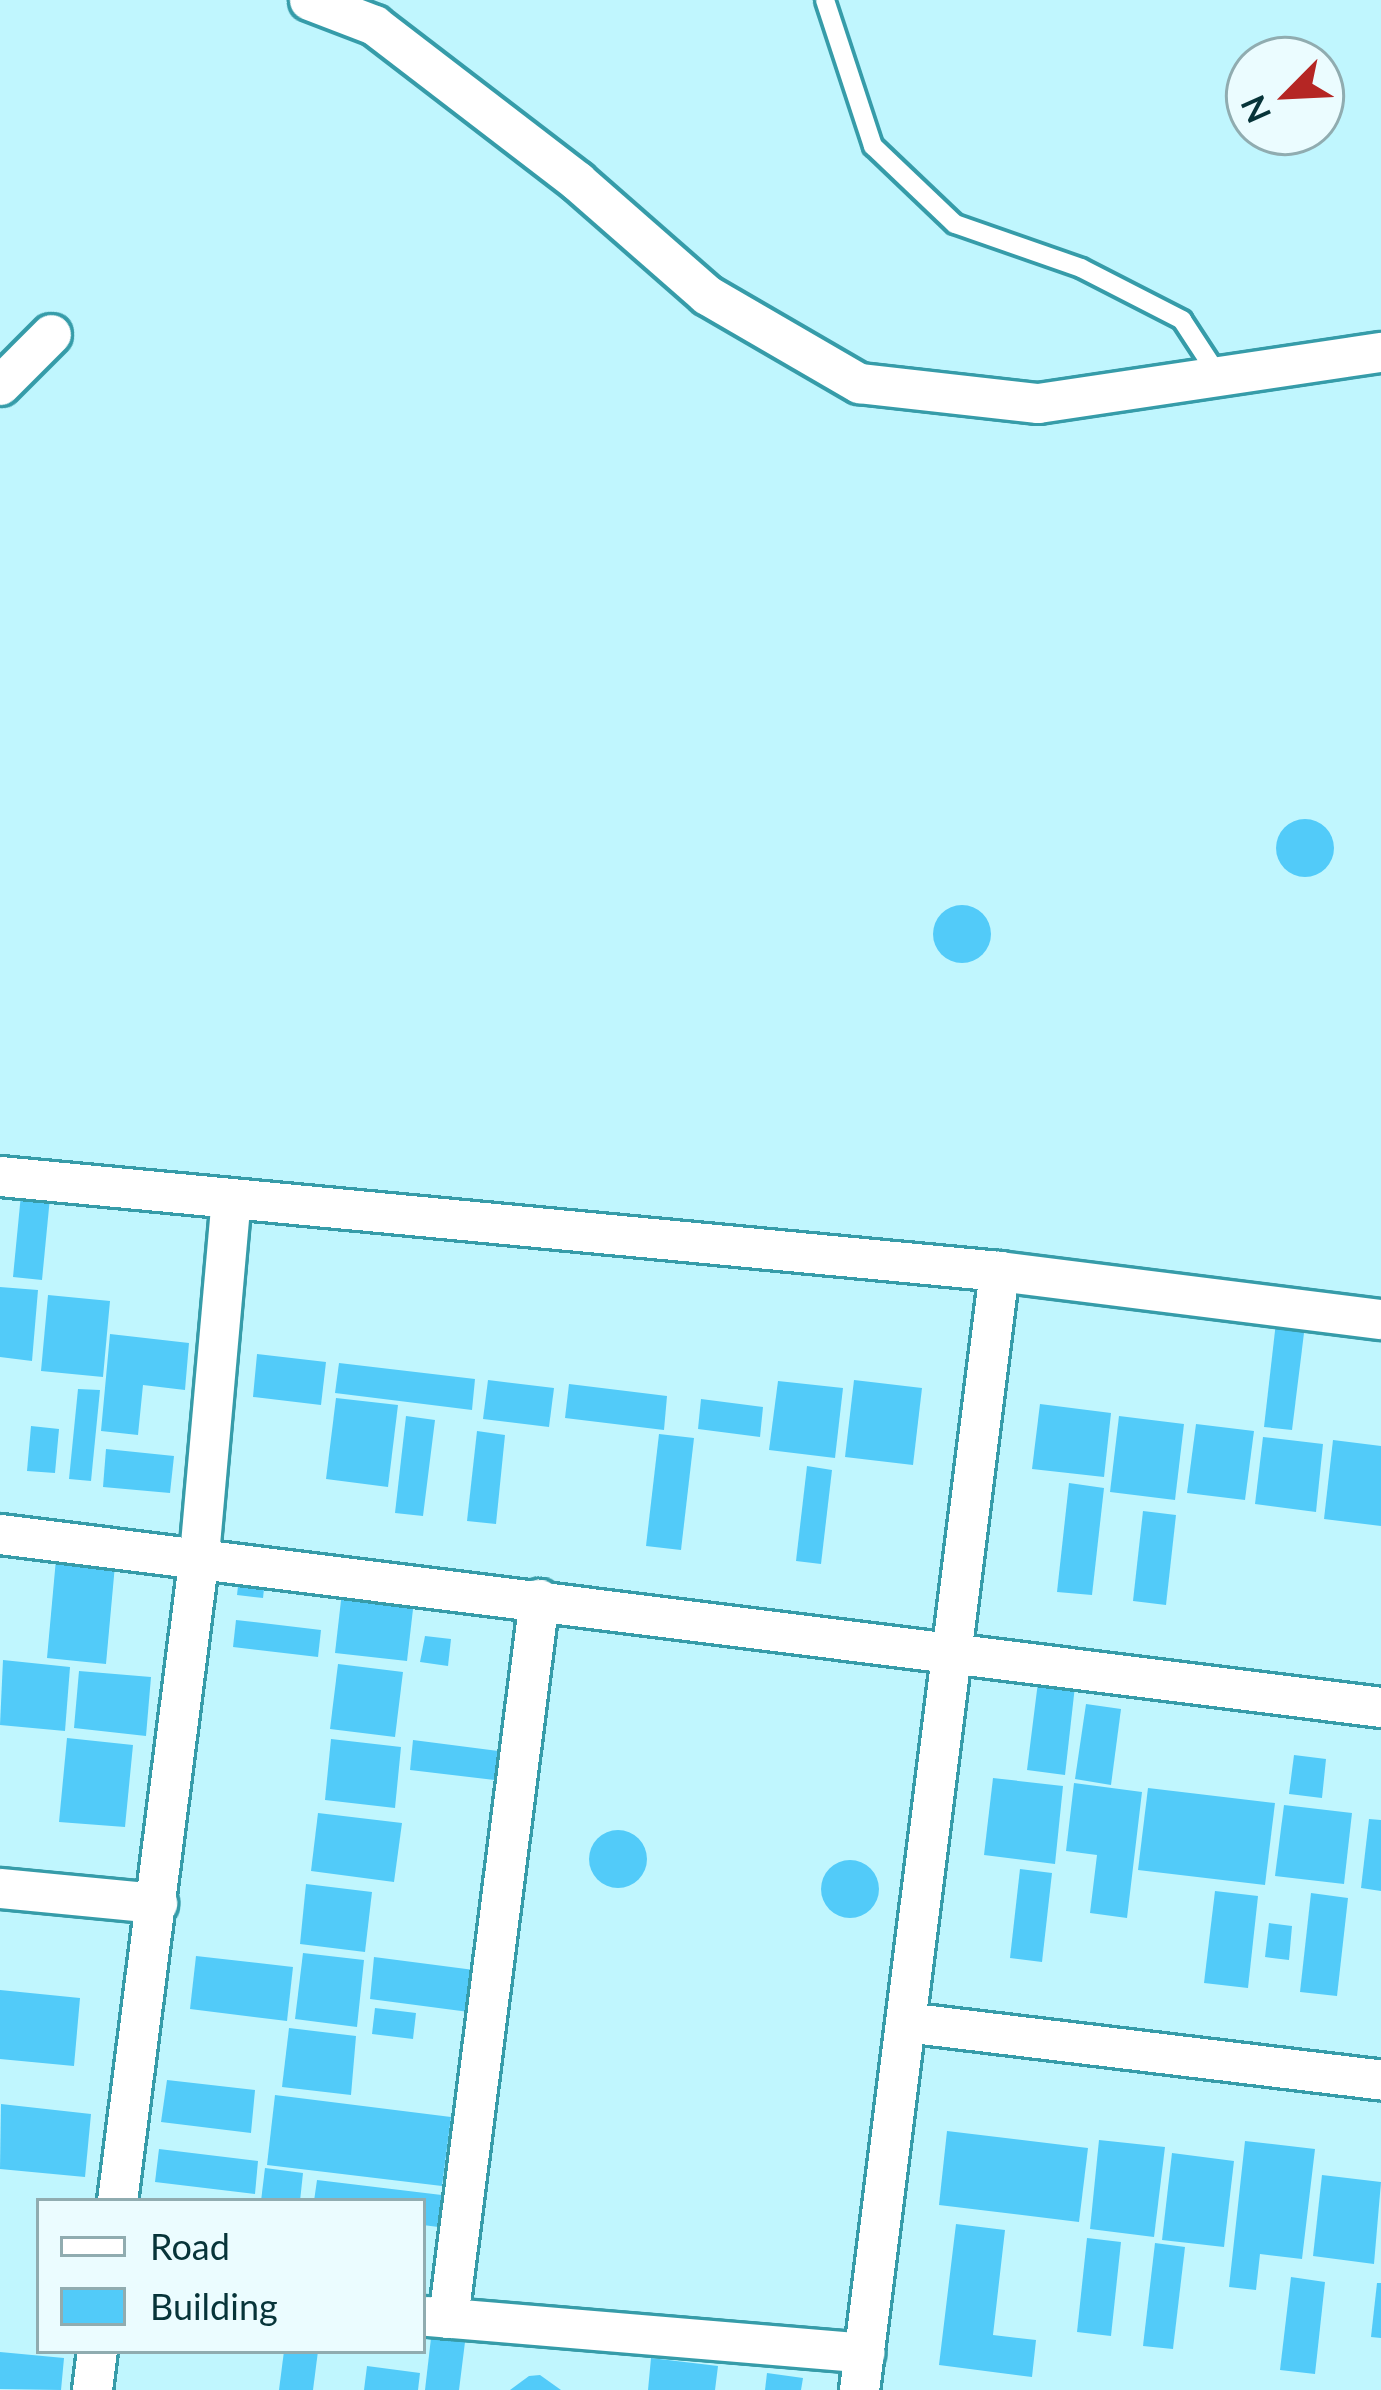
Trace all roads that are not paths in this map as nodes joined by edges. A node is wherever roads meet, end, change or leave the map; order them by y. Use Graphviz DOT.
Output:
graph roads {
  1 [pos="309,0"];
  2 [pos="825,0"];
  3 [pos="51,334"];
  4 [pos="1381,352"];
  5 [pos="1220,378"];
  6 [pos="0,385"];
  7 [pos="0,1176"];
  8 [pos="231,1199"];
  9 [pos="999,1271"];
  10 [pos="1381,1319"];
  11 [pos="0,1534"];
  12 [pos="199,1555"];
  13 [pos="539,1599"];
  14 [pos="951,1652"];
  15 [pos="1381,1706"];
  16 [pos="0,1888"];
  17 [pos="157,1904"];
  18 [pos="905,2022"];
  19 [pos="1381,2080"];
  20 [pos="117,2198"];
  21 [pos="436,2317"];
  22 [pos="98,2354"];
  23 [pos="862,2372"];
  24 [pos="92,2390"];
  1 -- 5 [label="street"];
  2 -- 5 [label="lane"];
  3 -- 6 [label="street"];
  4 -- 5 [label="street"];
  7 -- 8 [label="street"];
  8 -- 9 [label="street"];
  8 -- 12 [label="street"];
  9 -- 10 [label="street"];
  9 -- 14 [label="street"];
  11 -- 12 [label="street"];
  12 -- 13 [label="street"];
  12 -- 17 [label="street"];
  13 -- 14 [label="street"];
  13 -- 21 [label="street"];
  14 -- 15 [label="street"];
  14 -- 18 [label="street"];
  16 -- 17 [label="street"];
  17 -- 20 [label="street"];
  18 -- 19 [label="street"];
  18 -- 23 [label="street"];
  21 -- 23 [label="street"];
  22 -- 24 [label="street"];
}
